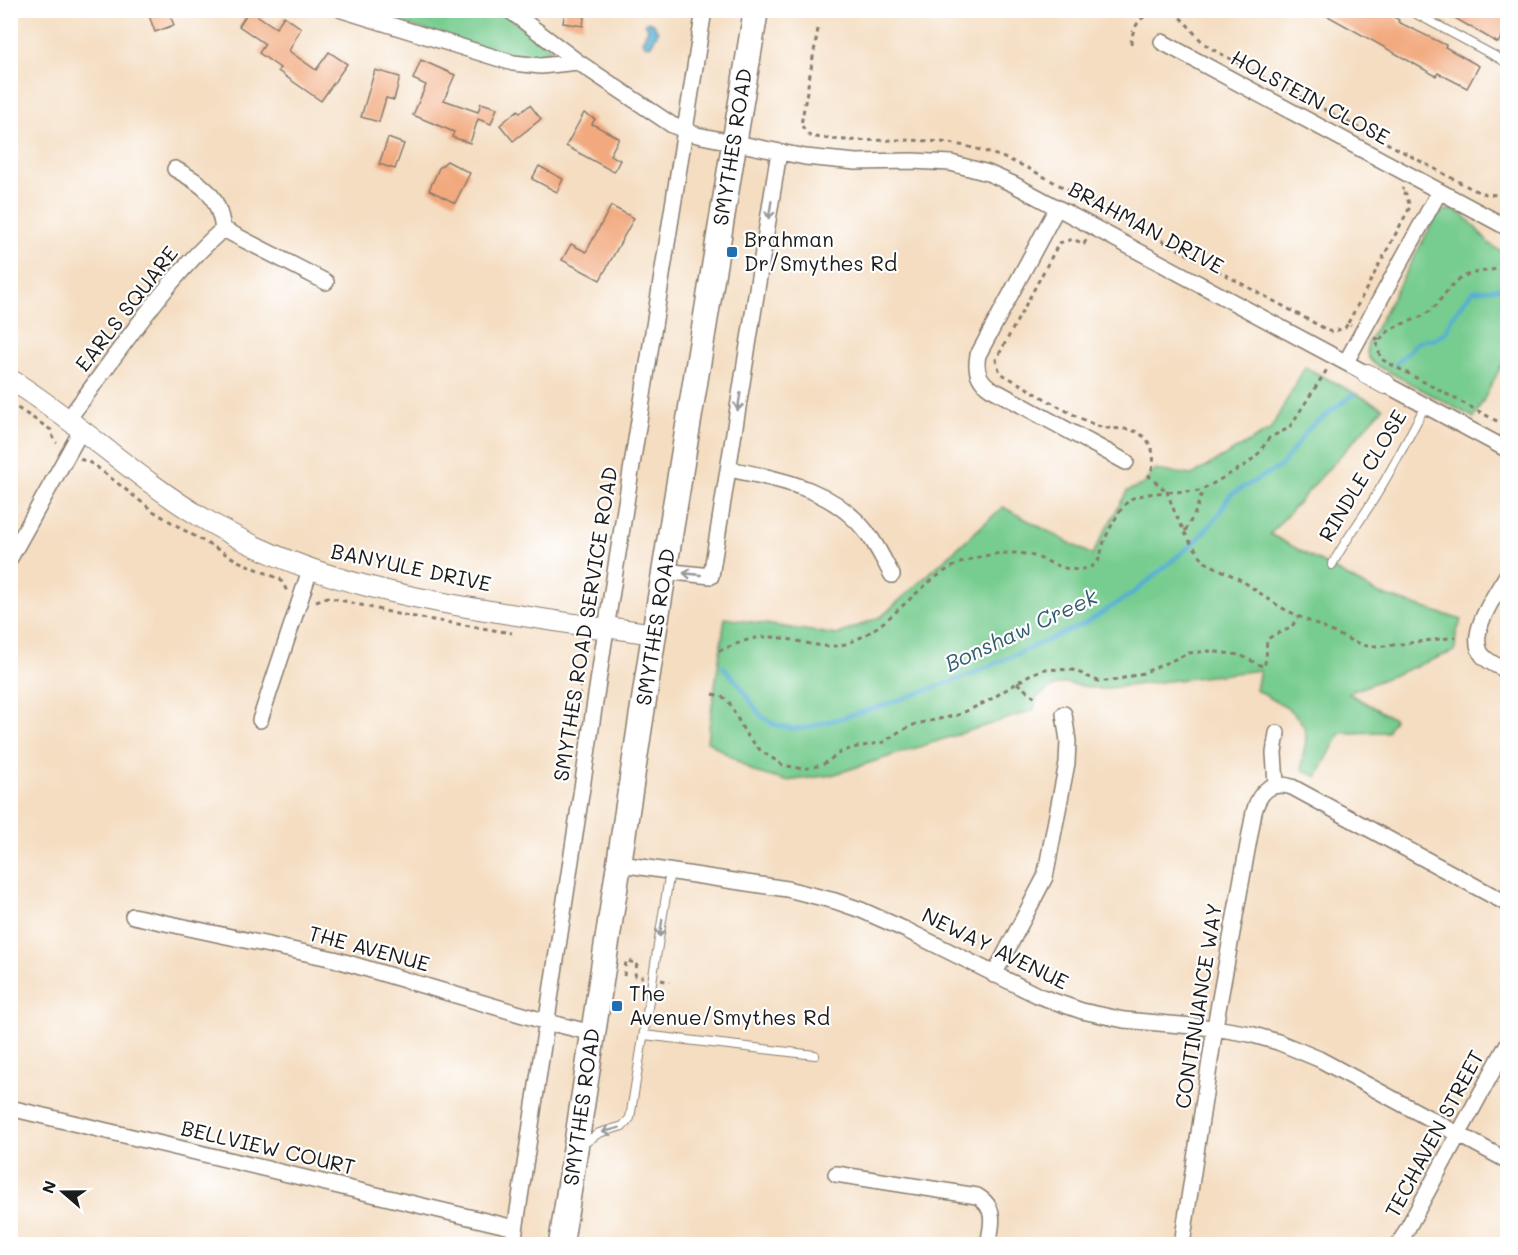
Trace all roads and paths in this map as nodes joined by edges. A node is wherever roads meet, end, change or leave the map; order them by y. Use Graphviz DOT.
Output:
graph roads {
  1 [pos="342,10"];
  2 [pos="509,10"];
  3 [pos="704,10"];
  4 [pos="756,10"];
  5 [pos="1163,10"];
  6 [pos="1409,10"];
  7 [pos="818,29"];
  8 [pos="1162,42"];
  9 [pos="1131,44"];
  10 [pos="1508,52"];
  11 [pos="578,62"];
  12 [pos="1505,62"];
  13 [pos="801,125"];
  14 [pos="684,131"];
  15 [pos="734,142"];
  16 [pos="779,152"];
  17 [pos="1419,160"];
  18 [pos="176,168"];
  19 [pos="1410,176"];
  20 [pos="1067,190"];
  21 [pos="1439,192"];
  22 [pos="1508,196"];
  23 [pos="1057,208"];
  24 [pos="1093,227"];
  25 [pos="1508,228"];
  26 [pos="223,229"];
  27 [pos="1508,266"];
  28 [pos="326,282"];
  29 [pos="1348,323"];
  30 [pos="1363,331"];
  31 [pos="1380,340"];
  32 [pos="1341,360"];
  33 [pos="1367,374"];
  34 [pos="10,379"];
  35 [pos="1385,384"];
  36 [pos="1425,406"];
  37 [pos="75,424"];
  38 [pos="1508,427"];
  39 [pos="1508,450"];
  40 [pos="1126,462"];
  41 [pos="729,469"];
  42 [pos="1203,490"];
  43 [pos="1167,492"];
  44 [pos="1185,531"];
  45 [pos="10,558"];
  46 [pos="1332,565"];
  47 [pos="310,570"];
  48 [pos="664,571"];
  49 [pos="1508,573"];
  50 [pos="892,575"];
  51 [pos="1298,616"];
  52 [pos="606,628"];
  53 [pos="654,634"];
  54 [pos="1456,637"];
  55 [pos="719,651"];
  56 [pos="1508,671"];
  57 [pos="1017,682"];
  58 [pos="713,694"];
  59 [pos="1038,700"];
  60 [pos="1064,714"];
  61 [pos="260,720"];
  62 [pos="1277,733"];
  63 [pos="1276,784"];
  64 [pos="621,864"];
  65 [pos="670,871"];
  66 [pos="1508,904"];
  67 [pos="133,916"];
  68 [pos="994,975"];
  69 [pos="547,1022"];
  70 [pos="1215,1028"];
  71 [pos="593,1033"];
  72 [pos="644,1035"];
  73 [pos="1508,1044"];
  74 [pos="815,1055"];
  75 [pos="10,1108"];
  76 [pos="1459,1135"];
  77 [pos="576,1150"];
  78 [pos="1508,1161"];
  79 [pos="836,1173"];
  80 [pos="515,1228"];
  81 [pos="513,1245"];
  82 [pos="561,1245"];
  83 [pos="988,1245"];
  84 [pos="1182,1245"];
  85 [pos="1399,1245"];
  1 -- 11 [label="street"];
  2 -- 11 [label="street"];
  3 -- 14 [label="street, SMYTHES ROAD SERVICE ROAD"];
  4 -- 15 [label="main road, SMYTHES ROAD"];
  5 -- 9 [label="path"];
  5 -- 17 [label="path"];
  6 -- 12 [label="lane"];
  7 -- 13 [label="path"];
  8 -- 19 [label="street, HOLSTEIN CLOSE"];
  10 -- 12 [label="lane"];
  11 -- 14 [label="street"];
  14 -- 15 [label="street, BRAHMAN DRIVE"];
  14 -- 52 [label="street, SMYTHES ROAD SERVICE ROAD"];
  15 -- 16 [label="street, BRAHMAN DRIVE"];
  15 -- 48 [label="main road, SMYTHES ROAD"];
  16 -- 23 [label="street, BRAHMAN DRIVE"];
  16 -- 41 [label="street, one-way"];
  17 -- 19 [label="path"];
  17 -- 22 [label="path"];
  18 -- 26 [label="street"];
  19 -- 21 [label="street, HOLSTEIN CLOSE"];
  19 -- 29 [label="path"];
  20 -- 29 [label="path"];
  21 -- 25 [label="street, HOLSTEIN CLOSE"];
  21 -- 30 [label="street"];
  23 -- 24 [label="street, BRAHMAN DRIVE"];
  23 -- 40 [label="street"];
  24 -- 32 [label="street, BRAHMAN DRIVE"];
  24 -- 43 [label="path"];
  26 -- 28 [label="street"];
  26 -- 37 [label="street, EARLS SQUARE"];
  27 -- 31 [label="path"];
  29 -- 30 [label="path"];
  30 -- 31 [label="path"];
  30 -- 32 [label="street"];
  31 -- 38 [label="path"];
  32 -- 33 [label="street, BRAHMAN DRIVE"];
  32 -- 42 [label="path"];
  33 -- 35 [label="street, BRAHMAN DRIVE"];
  34 -- 37 [label="street, BANYULE DRIVE"];
  35 -- 36 [label="street, BRAHMAN DRIVE"];
  36 -- 39 [label="street, BRAHMAN DRIVE"];
  36 -- 46 [label="lane, RINDLE CLOSE"];
  37 -- 45 [label="street, EARLS SQUARE"];
  37 -- 47 [label="street, BANYULE DRIVE"];
  41 -- 48 [label="street, one-way"];
  41 -- 50 [label="street"];
  42 -- 43 [label="path"];
  42 -- 44 [label="path"];
  43 -- 44 [label="path"];
  43 -- 55 [label="path"];
  44 -- 51 [label="path"];
  47 -- 52 [label="street, BANYULE DRIVE"];
  47 -- 61 [label="street"];
  48 -- 53 [label="main road, SMYTHES ROAD"];
  49 -- 56 [label="street"];
  51 -- 54 [label="path"];
  51 -- 57 [label="path"];
  52 -- 53 [label="street, BANYULE DRIVE"];
  52 -- 69 [label="street, SMYTHES ROAD SERVICE ROAD"];
  53 -- 64 [label="main road, SMYTHES ROAD"];
  57 -- 58 [label="path"];
  57 -- 59 [label="path"];
  60 -- 68 [label="street"];
  62 -- 63 [label="street"];
  63 -- 66 [label="street"];
  63 -- 70 [label="street, CONTINUANCE WAY"];
  64 -- 65 [label="street, NEWAY AVENUE"];
  64 -- 71 [label="main road, SMYTHES ROAD"];
  65 -- 68 [label="street, NEWAY AVENUE"];
  65 -- 72 [label="lane, one-way"];
  67 -- 69 [label="street, THE AVENUE"];
  68 -- 70 [label="street, NEWAY AVENUE"];
  69 -- 71 [label="street, THE AVENUE"];
  69 -- 80 [label="street, SMYTHES ROAD SERVICE ROAD"];
  70 -- 76 [label="street, NEWAY AVENUE"];
  70 -- 84 [label="street, CONTINUANCE WAY"];
  71 -- 77 [label="main road, SMYTHES ROAD"];
  72 -- 74 [label="lane"];
  72 -- 77 [label="lane, one-way"];
  73 -- 76 [label="street, TECHAVEN STREET"];
  75 -- 80 [label="street, BELLVIEW COURT"];
  76 -- 78 [label="street, NEWAY AVENUE"];
  76 -- 85 [label="street, TECHAVEN STREET"];
  77 -- 82 [label="main road, SMYTHES ROAD"];
  79 -- 83 [label="street"];
  80 -- 81 [label="street, SMYTHES ROAD SERVICE ROAD"];
}
